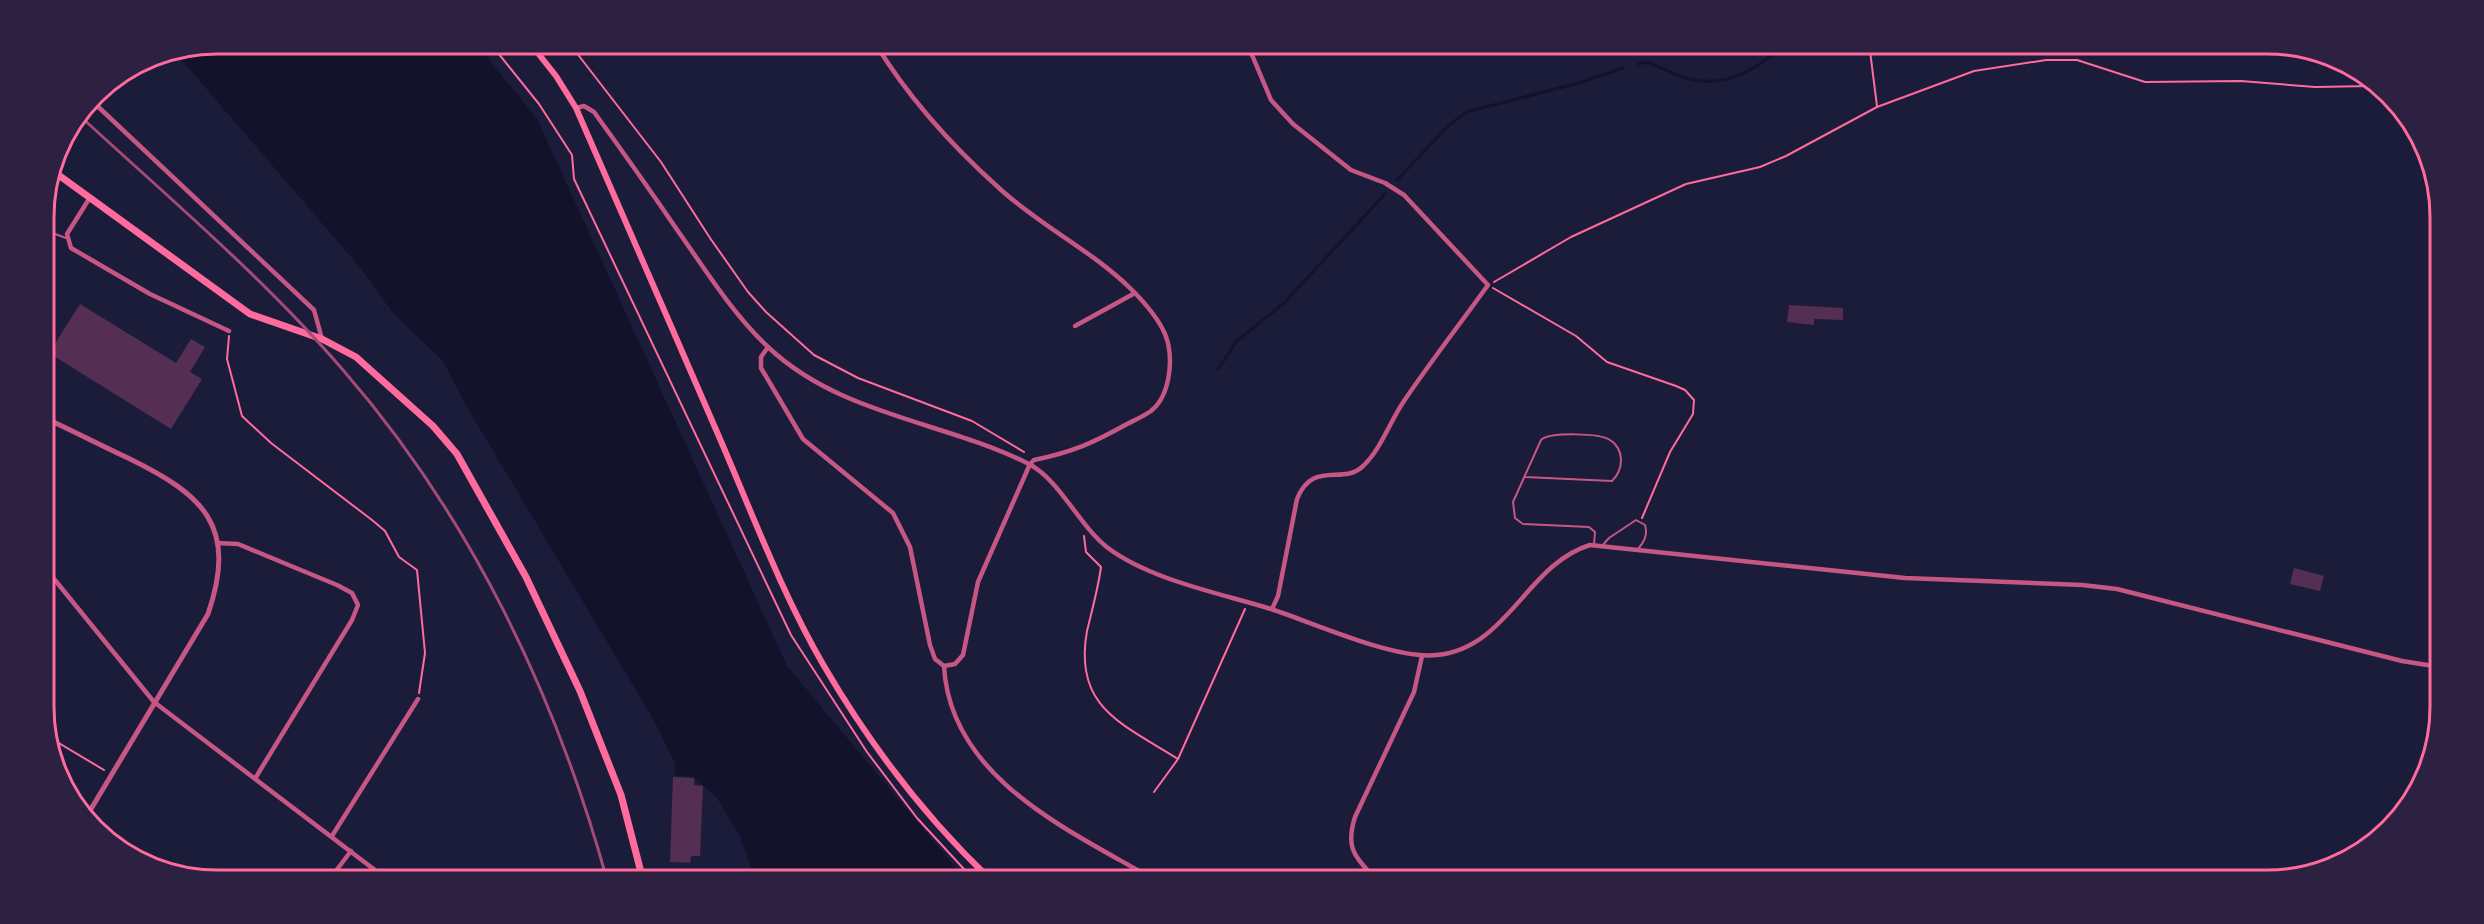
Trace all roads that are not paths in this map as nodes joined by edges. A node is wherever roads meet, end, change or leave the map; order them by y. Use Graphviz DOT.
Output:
graph roads {
  1 [pos="538,54"];
  2 [pos="882,54"];
  3 [pos="1251,54"];
  4 [pos="98,106"];
  5 [pos="576,108"];
  6 [pos="60,176"];
  7 [pos="89,198"];
  8 [pos="54,234"];
  9 [pos="66,238"];
  10 [pos="1135,293"];
  11 [pos="1075,326"];
  12 [pos="229,331"];
  13 [pos="322,339"];
  14 [pos="768,347"];
  15 [pos="54,422"];
  16 [pos="1030,464"];
  17 [pos="1525,477"];
  18 [pos="217,543"];
  19 [pos="1594,545"];
  20 [pos="1602,546"];
  21 [pos="1638,549"];
  22 [pos="54,579"];
  23 [pos="1272,609"];
  24 [pos="1422,656"];
  25 [pos="2430,665"];
  26 [pos="944,666"];
  27 [pos="418,699"];
  28 [pos="154,702"];
  29 [pos="256,777"];
  30 [pos="91,810"];
  31 [pos="332,836"];
  32 [pos="351,851"];
  33 [pos="337,870"];
  34 [pos="375,870"];
  35 [pos="640,870"];
  36 [pos="982,870"];
  37 [pos="1137,870"];
  38 [pos="1368,870"];
  1 -- 5 [label="main road"];
  2 -- 10 [label="street"];
  3 -- 23 [label="street"];
  4 -- 13 [label="street"];
  5 -- 14 [label="street"];
  5 -- 36 [label="main road"];
  6 -- 7 [label="main road"];
  7 -- 9 [label="street"];
  7 -- 13 [label="main road"];
  8 -- 9 [label="lane"];
  9 -- 12 [label="street"];
  10 -- 11 [label="street"];
  10 -- 16 [label="street"];
  13 -- 35 [label="main road"];
  14 -- 16 [label="street"];
  14 -- 26 [label="street"];
  15 -- 18 [label="street"];
  16 -- 23 [label="street"];
  16 -- 26 [label="street"];
  17 -- 17 [label="lane"];
  17 -- 19 [label="lane"];
  18 -- 28 [label="street"];
  18 -- 29 [label="street"];
  19 -- 20 [label="street"];
  19 -- 24 [label="street"];
  20 -- 21 [label="street"];
  20 -- 21 [label="lane"];
  21 -- 25 [label="street"];
  22 -- 28 [label="street"];
  23 -- 24 [label="street"];
  24 -- 38 [label="street"];
  26 -- 37 [label="street"];
  27 -- 31 [label="street"];
  28 -- 29 [label="street"];
  28 -- 30 [label="street"];
  29 -- 31 [label="street"];
  31 -- 32 [label="street"];
  32 -- 33 [label="street"];
  32 -- 34 [label="street"];
}
